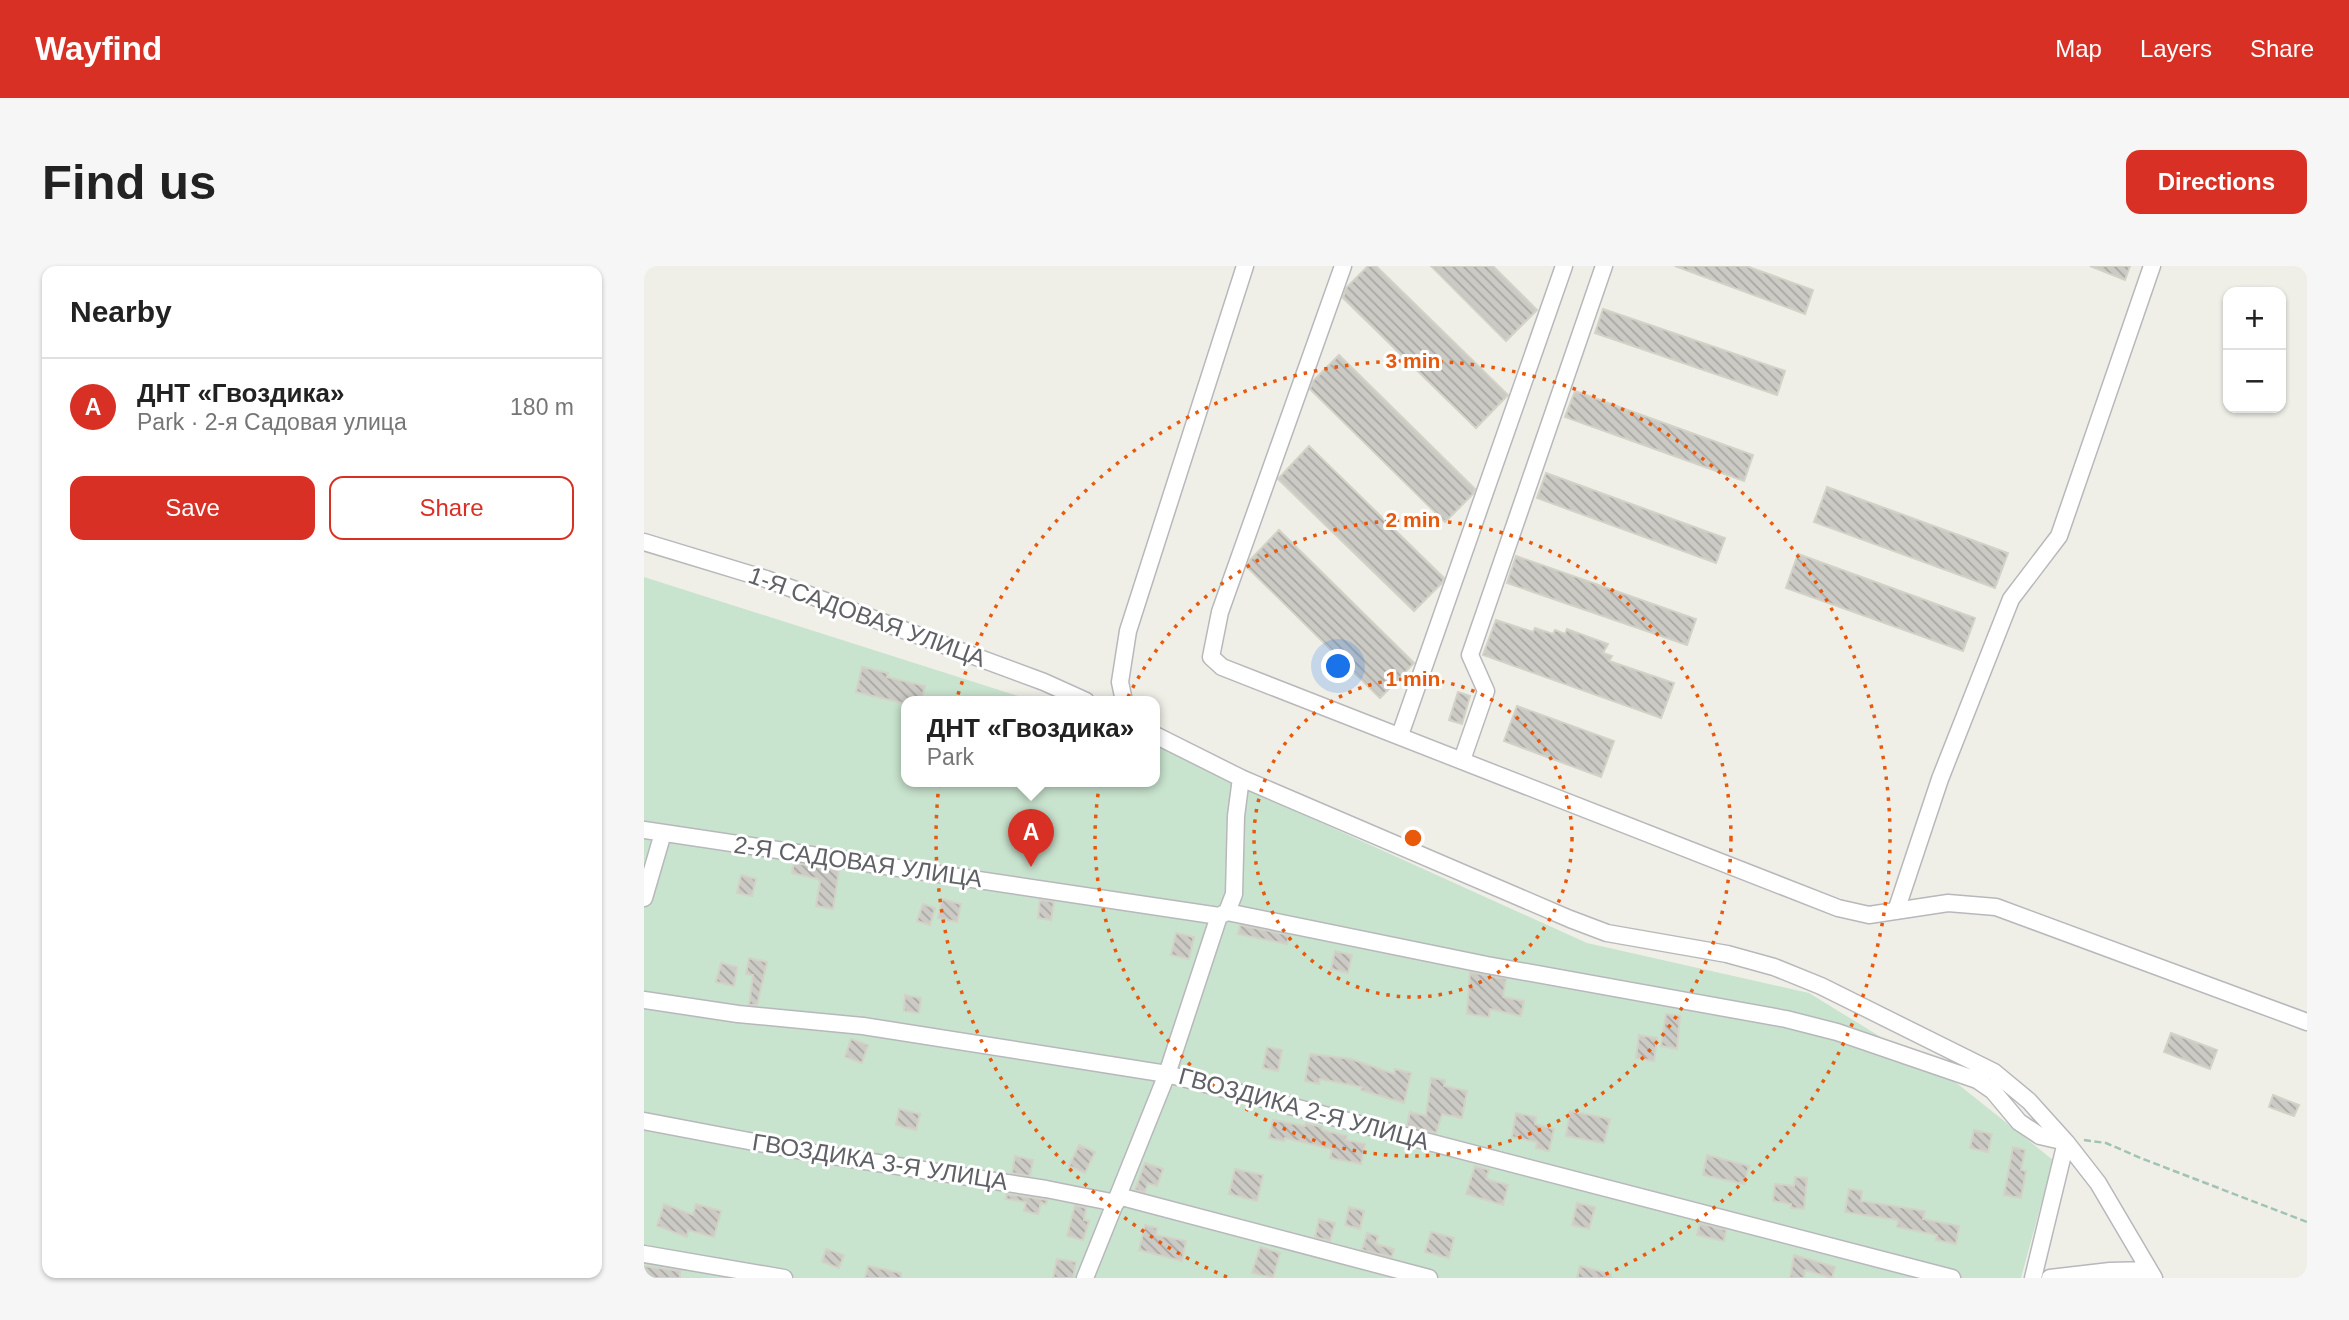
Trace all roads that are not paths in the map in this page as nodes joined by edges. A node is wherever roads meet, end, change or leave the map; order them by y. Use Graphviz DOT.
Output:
graph roads {
  1 [pos="1245,266"];
  2 [pos="1343,266"];
  3 [pos="1564,266"];
  4 [pos="1604,266"];
  5 [pos="2152,266"];
  6 [pos="644,542"];
  7 [pos="1075,696"];
  8 [pos="1123,696"];
  9 [pos="1400,735"];
  10 [pos="1160,738"];
  11 [pos="1462,760"];
  12 [pos="1241,778"];
  13 [pos="644,830"];
  14 [pos="663,833"];
  15 [pos="644,898"];
  16 [pos="1896,911"];
  17 [pos="1223,914"];
  18 [pos="644,1000"];
  19 [pos="2307,1022"];
  20 [pos="1167,1074"];
  21 [pos="644,1121"];
  22 [pos="2066,1142"];
  23 [pos="1117,1200"];
  24 [pos="644,1254"];
  25 [pos="2152,1274"];
  26 [pos="784,1278"];
  27 [pos="1085,1278"];
  28 [pos="1430,1278"];
  29 [pos="1952,1278"];
  30 [pos="2032,1278"];
  31 [pos="2050,1278"];
  1 -- 8 [label="street"];
  2 -- 9 [label="street"];
  3 -- 9 [label="street"];
  4 -- 11 [label="street"];
  5 -- 16 [label="street"];
  6 -- 7 [label="street, 1-Я САДОВАЯ УЛИЦА"];
  9 -- 11 [label="street"];
  10 -- 12 [label="street"];
  11 -- 16 [label="street"];
  12 -- 17 [label="street"];
  12 -- 22 [label="street"];
  13 -- 14 [label="street, 2-Я САДОВАЯ УЛИЦА"];
  14 -- 15 [label="street"];
  14 -- 17 [label="street, 2-Я САДОВАЯ УЛИЦА"];
  16 -- 19 [label="street"];
  17 -- 20 [label="street"];
  17 -- 22 [label="street, 2-Я САДОВАЯ УЛИЦА"];
  18 -- 20 [label="street, ГВОЗДИКА 2-Я УЛИЦА"];
  20 -- 23 [label="street"];
  20 -- 29 [label="street, ГВОЗДИКА 2-Я УЛИЦА"];
  21 -- 23 [label="street, ГВОЗДИКА 3-Я УЛИЦА"];
  22 -- 25 [label="street"];
  22 -- 30 [label="street"];
  23 -- 27 [label="street"];
  23 -- 28 [label="street, ГВОЗДИКА 3-Я УЛИЦА"];
  24 -- 26 [label="street"];
  25 -- 31 [label="street"];
}
